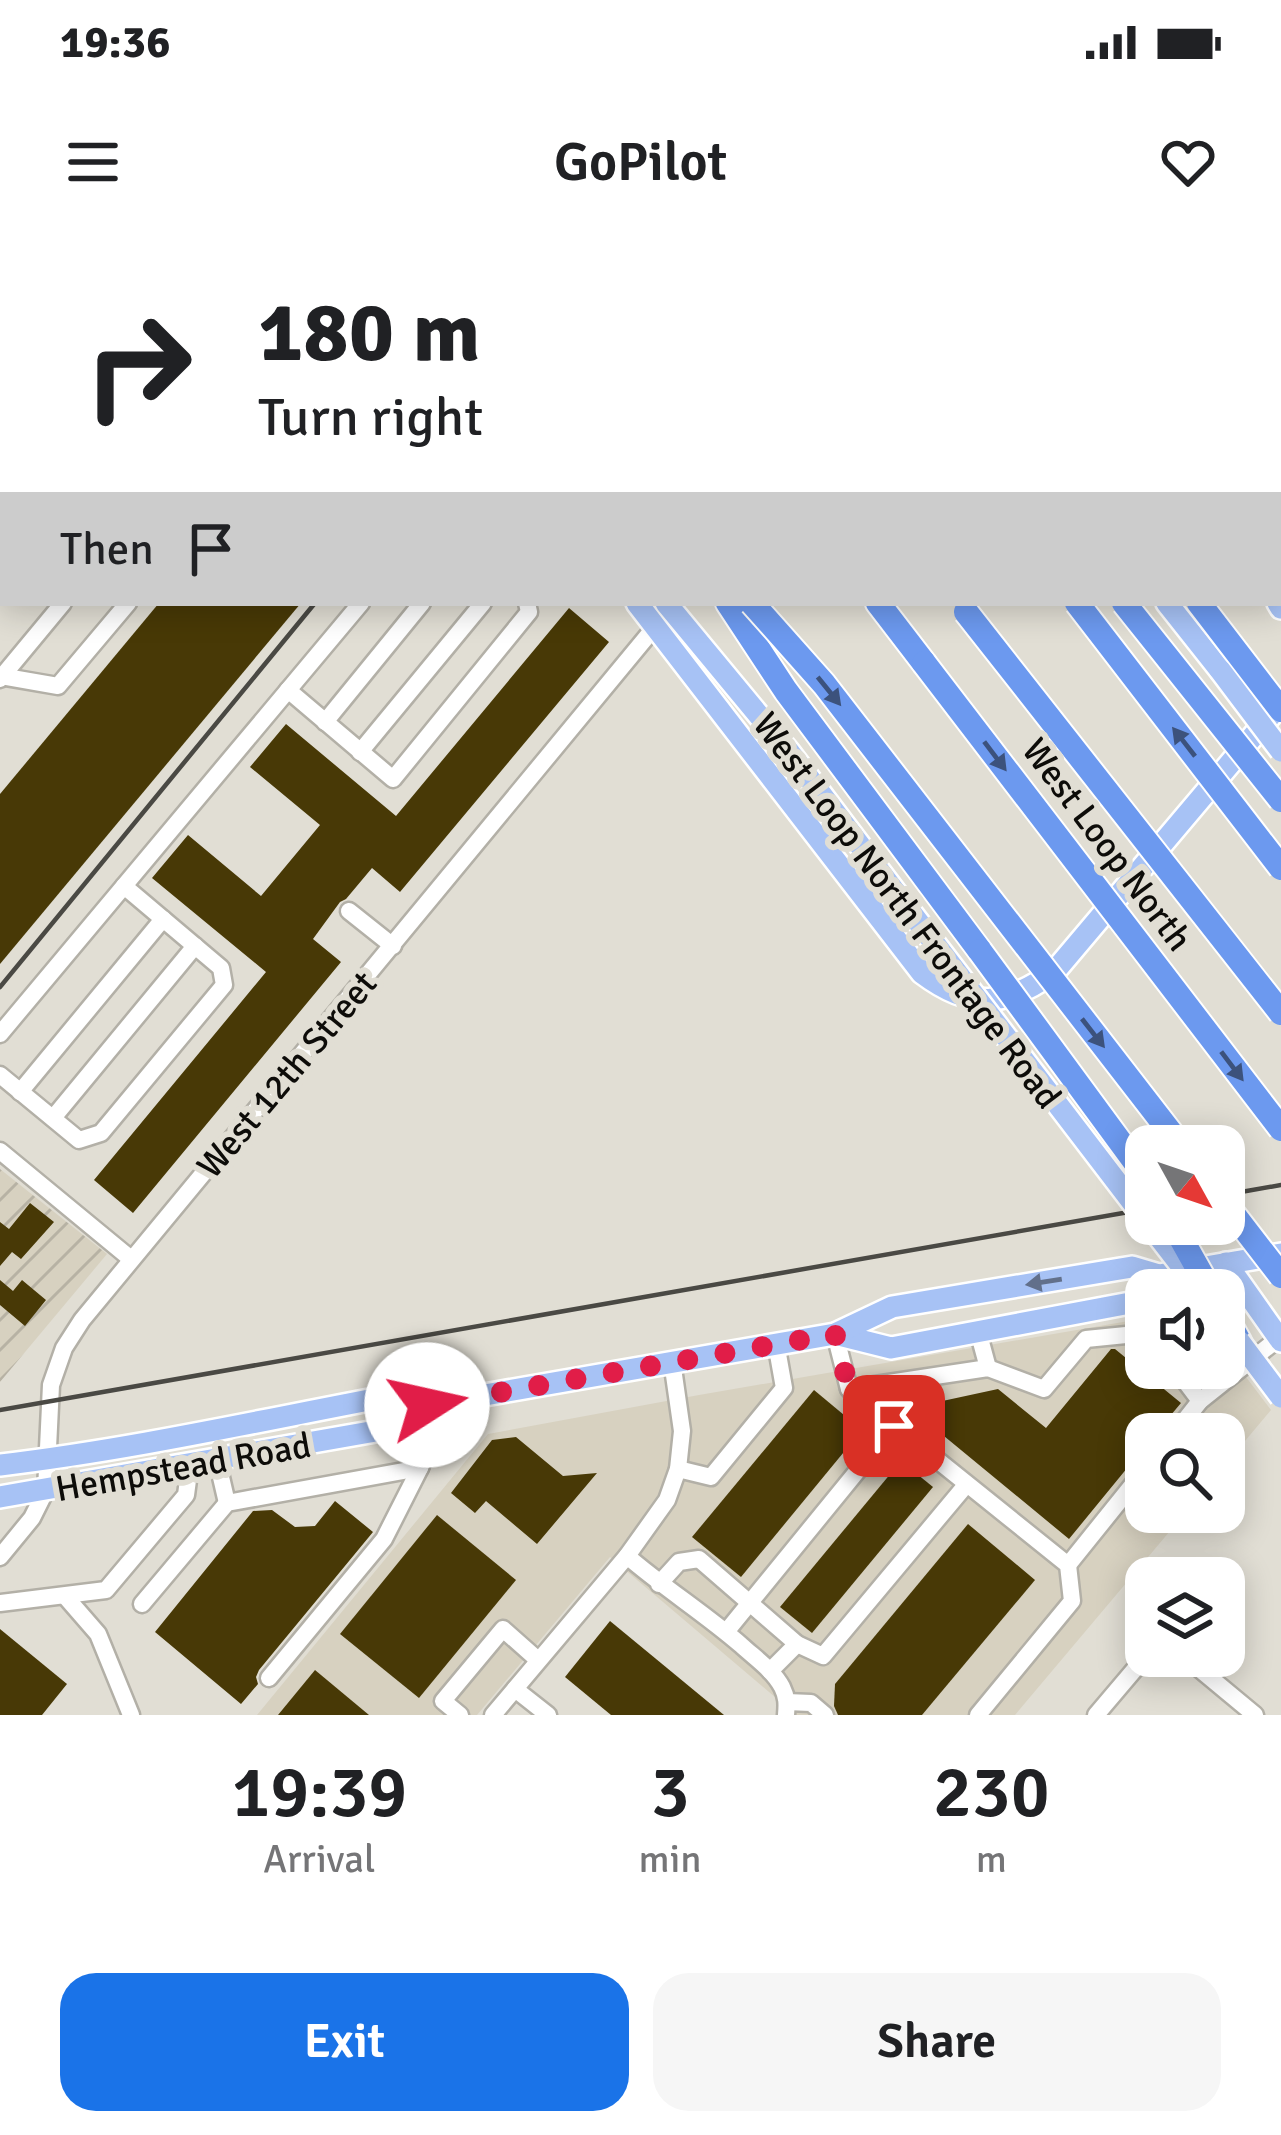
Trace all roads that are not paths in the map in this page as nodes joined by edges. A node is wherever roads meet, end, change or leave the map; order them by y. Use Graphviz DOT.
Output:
graph roads {
  1 [pos="60,606"];
  2 [pos="125,606"];
  3 [pos="358,606"];
  4 [pos="420,606"];
  5 [pos="481,606"];
  6 [pos="528,606"];
  7 [pos="639,606"];
  8 [pos="669,606"];
  9 [pos="730,606"];
  10 [pos="755,606"];
  11 [pos="880,606"];
  12 [pos="1079,606"];
  13 [pos="1126,606"];
  14 [pos="1170,606"];
  15 [pos="1201,606"];
  16 [pos="962,607"];
  17 [pos="654,628"];
  18 [pos="0,677"];
  19 [pos="288,690"];
  20 [pos="1281,700"];
  21 [pos="1281,710"];
  22 [pos="325,722"];
  23 [pos="1281,751"];
  24 [pos="360,752"];
  25 [pos="1281,800"];
  26 [pos="1281,868"];
  27 [pos="124,886"];
  28 [pos="349,910"];
  29 [pos="163,919"];
  30 [pos="195,946"];
  31 [pos="393,946"];
  32 [pos="1281,1013"];
  33 [pos="0,1034"];
  34 [pos="0,1075"];
  35 [pos="20,1092"];
  36 [pos="53,1118"];
  37 [pos="1165,1125"];
  38 [pos="1281,1129"];
  39 [pos="1125,1149"];
  40 [pos="0,1151"];
  41 [pos="1125,1192"];
  42 [pos="1245,1229"];
  43 [pos="1166,1245"];
  44 [pos="1281,1254"];
  45 [pos="131,1259"];
  46 [pos="1226,1263"];
  47 [pos="1135,1269"];
  48 [pos="1184,1269"];
  49 [pos="1205,1269"];
  50 [pos="1281,1276"];
  51 [pos="1125,1304"];
  52 [pos="1083,1312"];
  53 [pos="978,1331"];
  54 [pos="835,1334"];
  55 [pos="1125,1335"];
  56 [pos="1280,1339"];
  57 [pos="1086,1340"];
  58 [pos="776,1343"];
  59 [pos="1245,1348"];
  60 [pos="672,1361"];
  61 [pos="988,1368"];
  62 [pos="849,1389"];
  63 [pos="1191,1389"];
  64 [pos="1281,1397"];
  65 [pos="1200,1401"];
  66 [pos="427,1405"];
  67 [pos="1191,1413"];
  68 [pos="894,1426"];
  69 [pos="49,1459"];
  70 [pos="217,1460"];
  71 [pos="0,1465"];
  72 [pos="190,1465"];
  73 [pos="420,1468"];
  74 [pos="678,1469"];
  75 [pos="966,1485"];
  76 [pos="46,1490"];
  77 [pos="1125,1494"];
  78 [pos="0,1497"];
  79 [pos="227,1503"];
  80 [pos="627,1556"];
  81 [pos="0,1557"];
  82 [pos="1068,1565"];
  83 [pos="659,1584"];
  84 [pos="65,1596"];
  85 [pos="750,1602"];
  86 [pos="0,1603"];
  87 [pos="142,1604"];
  88 [pos="726,1632"];
  89 [pos="797,1644"];
  90 [pos="538,1660"];
  91 [pos="770,1672"];
  92 [pos="1128,1677"];
  93 [pos="1209,1677"];
  94 [pos="269,1678"];
  95 [pos="514,1689"];
  96 [pos="787,1708"];
  97 [pos="1253,1714"];
  98 [pos="131,1715"];
  99 [pos="460,1715"];
  100 [pos="493,1715"];
  101 [pos="548,1715"];
  102 [pos="825,1715"];
  103 [pos="978,1715"];
  104 [pos="1096,1715"];
  1 -- 18 [label="street"];
  2 -- 18 [label="street"];
  3 -- 19 [label="street"];
  4 -- 22 [label="street"];
  5 -- 24 [label="street"];
  6 -- 24 [label="street"];
  7 -- 17 [label="main road"];
  8 -- 41 [label="main road, West Loop North Frontage Road, bridge"];
  9 -- 39 [label="highway, bridge"];
  10 -- 37 [label="highway, one-way, bridge"];
  11 -- 38 [label="highway, West Loop North, one-way, bridge"];
  26 -- 12 [label="highway, one-way, bridge"];
  13 -- 25 [label="highway, bridge"];
  14 -- 23 [label="main road, bridge"];
  15 -- 21 [label="highway, bridge"];
  16 -- 32 [label="highway, West Loop North, bridge"];
  17 -- 20 [label="main road"];
  17 -- 31 [label="street, West 12th Street"];
  19 -- 22 [label="street"];
  19 -- 27 [label="street"];
  22 -- 24 [label="street"];
  27 -- 29 [label="street"];
  27 -- 33 [label="street"];
  28 -- 31 [label="street"];
  29 -- 30 [label="street"];
  29 -- 35 [label="street"];
  30 -- 36 [label="street"];
  30 -- 36 [label="street"];
  31 -- 45 [label="street, West 12th Street"];
  34 -- 35 [label="street"];
  35 -- 36 [label="street"];
  40 -- 45 [label="street"];
  42 -- 50 [label="highway, bridge"];
  43 -- 48 [label="main road, West Loop North Frontage Road, bridge"];
  44 -- 46 [label="main road, Hempstead Road"];
  45 -- 69 [label="street, West 12th Street"];
  46 -- 49 [label="main road, Hempstead Road"];
  46 -- 56 [label="main road"];
  47 -- 54 [label="main road, Hempstead Road, one-way"];
  51 -- 52 [label="main road, Hempstead Road"];
  52 -- 53 [label="main road, Hempstead Road"];
  52 -- 57 [label="street"];
  53 -- 54 [label="main road, Hempstead Road"];
  53 -- 61 [label="street"];
  54 -- 58 [label="main road, Hempstead Road"];
  54 -- 62 [label="street"];
  55 -- 57 [label="street"];
  56 -- 65 [label="street"];
  57 -- 61 [label="street"];
  58 -- 60 [label="main road, Hempstead Road"];
  58 -- 74 [label="street"];
  59 -- 64 [label="main road, bridge"];
  60 -- 66 [label="main road, Hempstead Road"];
  60 -- 74 [label="street"];
  61 -- 62 [label="street"];
  62 -- 68 [label="street"];
  63 -- 65 [label="street"];
  65 -- 67 [label="street"];
  66 -- 69 [label="main road, Hempstead Road"];
  66 -- 70 [label="main road, Hempstead Road"];
  66 -- 73 [label="street"];
  68 -- 75 [label="street"];
  68 -- 85 [label="street"];
  69 -- 71 [label="main road, Hempstead Road"];
  69 -- 76 [label="street, West 12th Street"];
  70 -- 72 [label="main road, Hempstead Road"];
  70 -- 79 [label="street"];
  72 -- 76 [label="main road, Hempstead Road"];
  72 -- 84 [label="street"];
  73 -- 79 [label="street"];
  73 -- 94 [label="street"];
  74 -- 80 [label="street"];
  75 -- 82 [label="street"];
  75 -- 89 [label="street"];
  76 -- 78 [label="main road, Hempstead Road"];
  76 -- 81 [label="street, West 12th Street"];
  77 -- 82 [label="street"];
  79 -- 87 [label="street"];
  80 -- 83 [label="street"];
  80 -- 90 [label="street"];
  82 -- 103 [label="street"];
  83 -- 85 [label="street"];
  83 -- 88 [label="street"];
  84 -- 86 [label="street"];
  84 -- 98 [label="street"];
  85 -- 88 [label="street"];
  85 -- 89 [label="street"];
  88 -- 91 [label="street"];
  89 -- 91 [label="street"];
  90 -- 95 [label="street"];
  90 -- 99 [label="street"];
  91 -- 96 [label="street"];
  92 -- 104 [label="street"];
  93 -- 97 [label="street"];
  95 -- 100 [label="street"];
  95 -- 101 [label="street"];
  96 -- 102 [label="street"];
}
